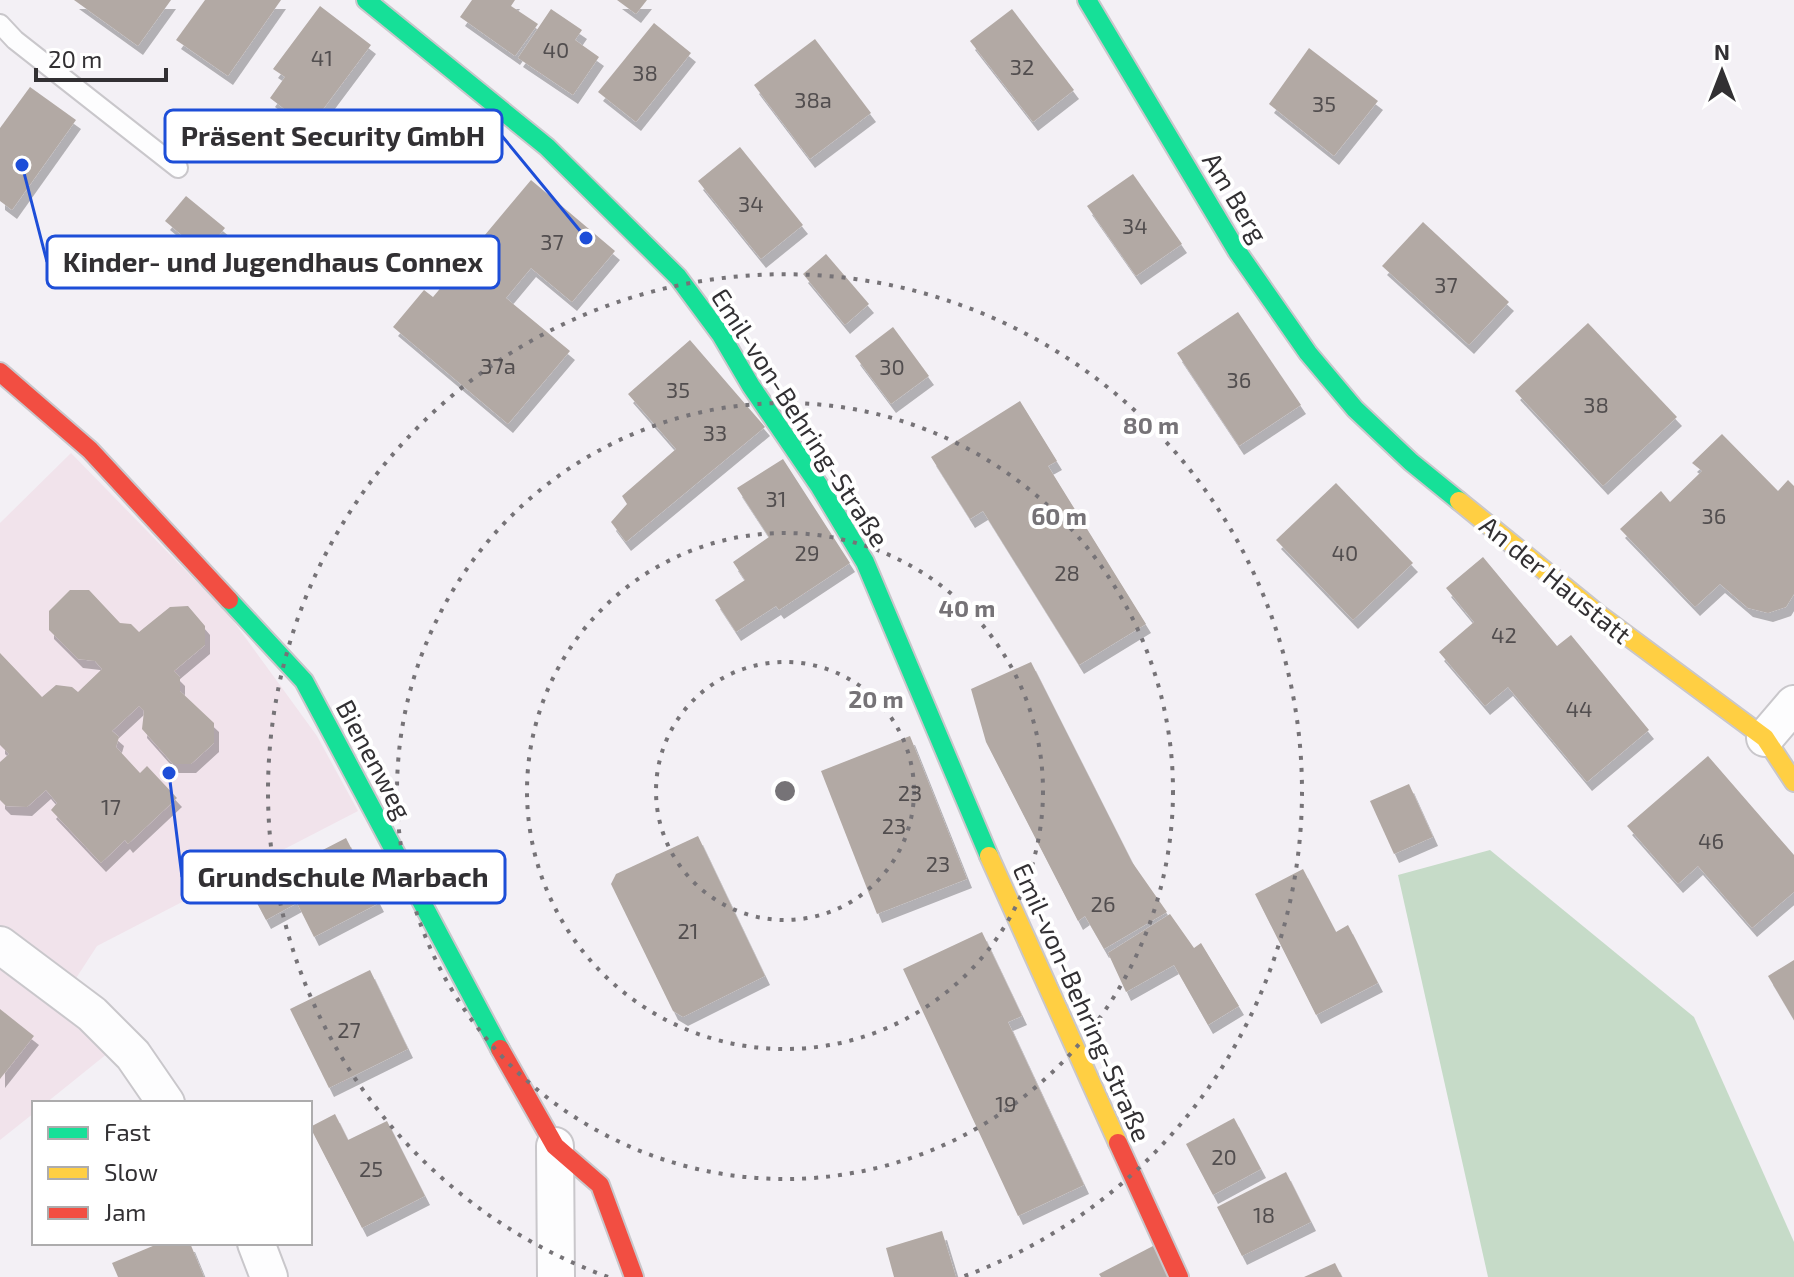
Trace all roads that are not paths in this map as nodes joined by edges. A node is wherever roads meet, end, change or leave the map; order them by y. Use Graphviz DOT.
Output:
graph roads {
  1 [pos="366,0"];
  2 [pos="1087,0"];
  3 [pos="0,24"];
  4 [pos="178,168"];
  5 [pos="0,372"];
  6 [pos="1355,409"];
  7 [pos="1794,704"];
  8 [pos="1765,738"];
  9 [pos="1794,782"];
  10 [pos="0,945"];
  11 [pos="165,1101"];
  12 [pos="555,1146"];
  13 [pos="257,1245"];
  14 [pos="269,1277"];
  15 [pos="556,1277"];
  16 [pos="634,1277"];
  17 [pos="1179,1277"];
  1 -- 17 [label="street, Emil-von-Behring-Straße"];
  2 -- 6 [label="street, Am Berg"];
  3 -- 4 [label="lane"];
  5 -- 12 [label="street, Bienenweg"];
  6 -- 8 [label="street, An der Haustatt"];
  7 -- 8 [label="street"];
  8 -- 9 [label="street, An der Haustatt"];
  10 -- 11 [label="street"];
  12 -- 15 [label="street"];
  12 -- 16 [label="street, Bienenweg"];
  13 -- 14 [label="street"];
}
